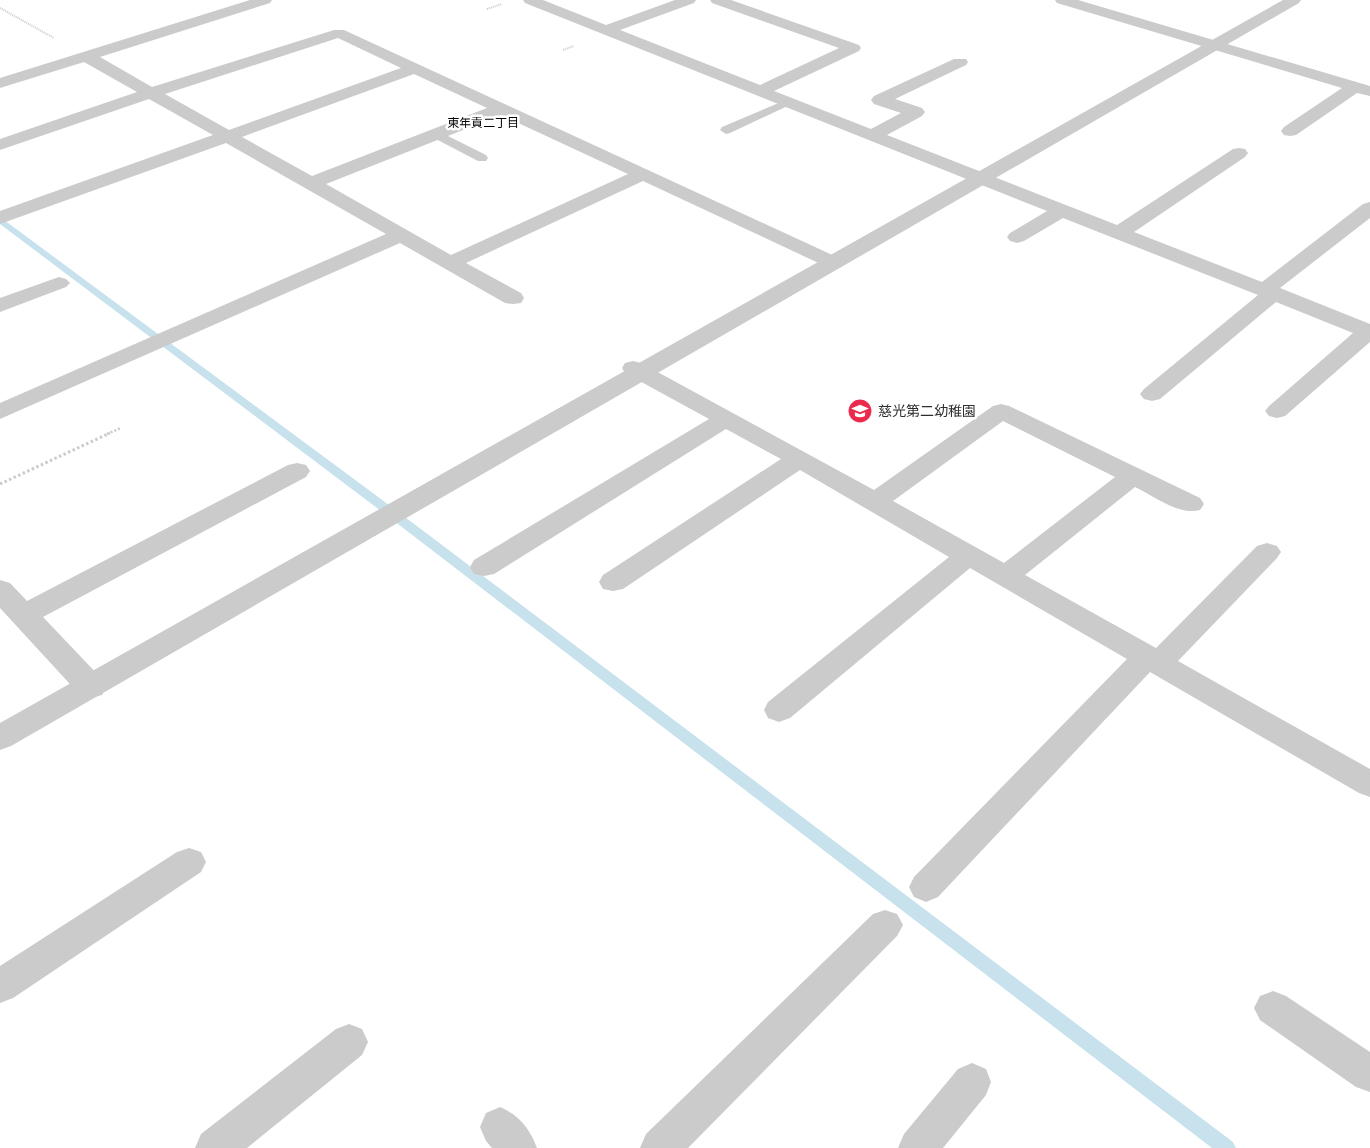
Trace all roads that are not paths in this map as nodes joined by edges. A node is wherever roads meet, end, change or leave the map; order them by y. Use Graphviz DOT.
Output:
graph roads {
  1 [pos="265,0"];
  2 [pos="530,0"];
  3 [pos="689,0"];
  4 [pos="717,0"];
  5 [pos="1062,0"];
  6 [pos="1294,0"];
  7 [pos="606,30"];
  8 [pos="1214,46"];
  9 [pos="86,56"];
  10 [pos="960,62"];
  11 [pos="416,68"];
  12 [pos="0,83"];
  13 [pos="1362,89"];
  14 [pos="760,91"];
  15 [pos="153,92"];
  16 [pos="788,102"];
  17 [pos="503,108"];
  18 [pos="726,130"];
  19 [pos="1290,131"];
  20 [pos="436,134"];
  21 [pos="228,135"];
  22 [pos="872,135"];
  23 [pos="0,145"];
  24 [pos="1239,153"];
  25 [pos="482,158"];
  26 [pos="644,174"];
  27 [pos="981,178"];
  28 [pos="312,183"];
  29 [pos="1370,208"];
  30 [pos="1062,210"];
  31 [pos="0,218"];
  32 [pos="1119,233"];
  33 [pos="403,234"];
  34 [pos="1017,237"];
  35 [pos="452,262"];
  36 [pos="834,263"];
  37 [pos="60,283"];
  38 [pos="1269,292"];
  39 [pos="513,298"];
  40 [pos="0,306"];
  41 [pos="1370,331"];
  42 [pos="637,370"];
  43 [pos="1152,394"];
  44 [pos="1278,411"];
  45 [pos="0,412"];
  46 [pos="726,419"];
  47 [pos="799,458"];
  48 [pos="297,471"];
  49 [pos="1132,476"];
  50 [pos="875,502"];
  51 [pos="1191,504"];
  52 [pos="1267,552"];
  53 [pos="969,555"];
  54 [pos="484,568"];
  55 [pos="1006,576"];
  56 [pos="613,582"];
  57 [pos="0,590"];
  58 [pos="24,615"];
  59 [pos="1153,660"];
  60 [pos="91,687"];
  61 [pos="779,710"];
  62 [pos="0,738"];
  63 [pos="1368,779"];
  64 [pos="189,862"];
  65 [pos="926,887"];
  66 [pos="885,925"];
  67 [pos="0,986"];
  68 [pos="1273,1008"];
  69 [pos="349,1042"];
  70 [pos="1370,1074"];
  71 [pos="972,1082"];
  72 [pos="215,1148"];
  73 [pos="660,1148"];
  74 [pos="918,1148"];
  1 -- 9 [label="street"];
  2 -- 7 [label="street"];
  3 -- 7 [label="street"];
  4 -- 14 [label="street"];
  5 -- 8 [label="street"];
  6 -- 8 [label="street"];
  7 -- 14 [label="street"];
  8 -- 13 [label="street"];
  8 -- 27 [label="street"];
  9 -- 12 [label="street"];
  9 -- 15 [label="street"];
  10 -- 22 [label="street"];
  11 -- 15 [label="street"];
  11 -- 17 [label="street"];
  11 -- 21 [label="street"];
  13 -- 19 [label="street"];
  14 -- 16 [label="street"];
  15 -- 21 [label="street"];
  15 -- 23 [label="street"];
  16 -- 18 [label="lane"];
  16 -- 22 [label="street"];
  17 -- 20 [label="street"];
  17 -- 26 [label="street"];
  20 -- 25 [label="lane"];
  20 -- 28 [label="street"];
  21 -- 28 [label="street"];
  21 -- 31 [label="street"];
  22 -- 27 [label="street"];
  24 -- 32 [label="street"];
  26 -- 35 [label="street"];
  26 -- 36 [label="street"];
  27 -- 30 [label="street"];
  27 -- 36 [label="street"];
  28 -- 33 [label="street"];
  29 -- 38 [label="street"];
  30 -- 32 [label="street"];
  30 -- 34 [label="street"];
  32 -- 38 [label="street"];
  33 -- 35 [label="street"];
  33 -- 45 [label="street"];
  35 -- 39 [label="street"];
  36 -- 42 [label="street"];
  37 -- 40 [label="street"];
  38 -- 41 [label="street"];
  38 -- 43 [label="street"];
  41 -- 44 [label="street"];
  42 -- 46 [label="street"];
  42 -- 60 [label="street"];
  46 -- 47 [label="street"];
  46 -- 54 [label="street"];
  47 -- 50 [label="street"];
  47 -- 56 [label="street"];
  48 -- 58 [label="street"];
  49 -- 50 [label="street"];
  49 -- 51 [label="street"];
  49 -- 55 [label="street"];
  50 -- 53 [label="street"];
  52 -- 59 [label="street"];
  53 -- 55 [label="street"];
  53 -- 61 [label="street"];
  55 -- 59 [label="street"];
  57 -- 58 [label="street"];
  58 -- 60 [label="street"];
  59 -- 63 [label="street"];
  59 -- 65 [label="street"];
  60 -- 62 [label="street"];
  64 -- 67 [label="street"];
  66 -- 73 [label="street"];
  68 -- 70 [label="street"];
  69 -- 72 [label="street"];
  71 -- 74 [label="street"];
}
